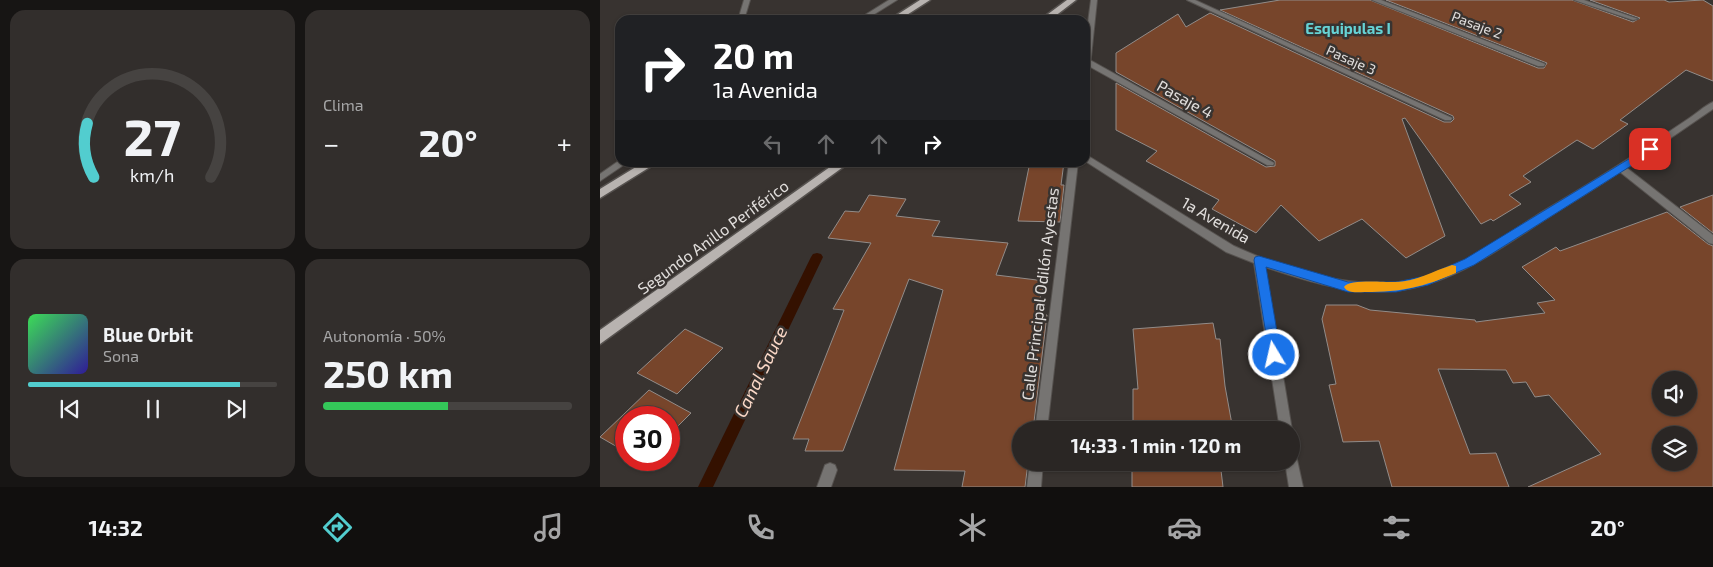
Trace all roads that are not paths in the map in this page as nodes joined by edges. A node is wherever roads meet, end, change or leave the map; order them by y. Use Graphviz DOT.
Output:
graph roads {
  1 [pos="748,0"];
  2 [pos="894,0"];
  3 [pos="926,0"];
  4 [pos="1072,0"];
  5 [pos="1094,0"];
  6 [pos="1190,0"];
  7 [pos="1375,0"];
  8 [pos="1576,0"];
  9 [pos="743,15"];
  10 [pos="868,15"];
  11 [pos="901,15"];
  12 [pos="1051,15"];
  13 [pos="1635,19"];
  14 [pos="1090,35"];
  15 [pos="1090,64"];
  16 [pos="1541,64"];
  17 [pos="1713,105"];
  18 [pos="1448,118"];
  19 [pos="1090,160"];
  20 [pos="1270,163"];
  21 [pos="616,167"];
  22 [pos="645,167"];
  23 [pos="838,167"];
  24 [pos="1073,167"];
  25 [pos="1621,168"];
  26 [pos="600,178"];
  27 [pos="600,194"];
  28 [pos="1713,240"];
  29 [pos="1259,260"];
  30 [pos="600,338"];
  31 [pos="1042,421"];
  32 [pos="1285,421"];
  33 [pos="830,470"];
  34 [pos="1036,471"];
  35 [pos="1293,471"];
  36 [pos="824,487"];
  37 [pos="1034,487"];
  38 [pos="1296,487"];
  1 -- 9 [label="street"];
  2 -- 10 [label="street"];
  3 -- 11 [label="main road"];
  4 -- 12 [label="main road"];
  5 -- 14 [label="street"];
  6 -- 18 [label="street, Pasaje 3"];
  7 -- 16 [label="street, Pasaje 2"];
  8 -- 13 [label="street"];
  15 -- 20 [label="street, Pasaje 4"];
  17 -- 25 [label="street, 1a Avenida"];
  19 -- 29 [label="street, 1a Avenida"];
  21 -- 26 [label="street"];
  22 -- 27 [label="main road"];
  23 -- 30 [label="main road, Segundo Anillo Periférico"];
  24 -- 31 [label="street, Calle Principal Odilón Ayestas"];
  25 -- 28 [label="street"];
  25 -- 29 [label="street, 1a Avenida"];
  29 -- 32 [label="street"];
  33 -- 36 [label="street"];
  34 -- 37 [label="street"];
  35 -- 38 [label="street"];
}
